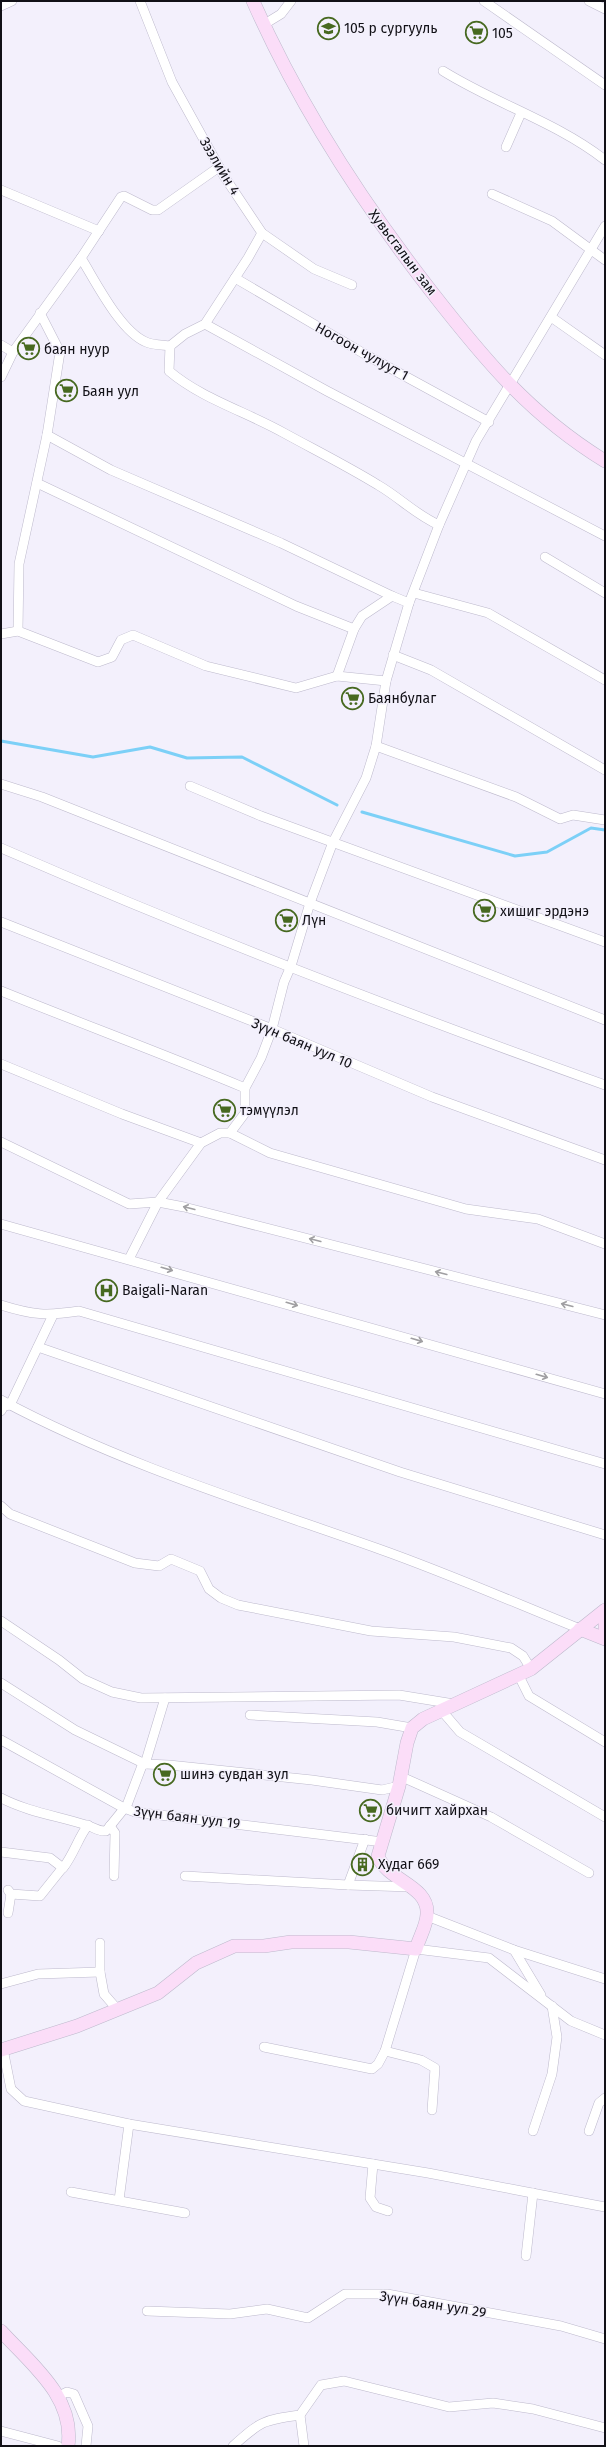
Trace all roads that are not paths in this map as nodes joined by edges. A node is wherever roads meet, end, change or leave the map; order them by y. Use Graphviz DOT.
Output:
graph roads {
  1 [pos="12,1"];
  2 [pos="140,1"];
  3 [pos="252,1"];
  4 [pos="292,1"];
  5 [pos="484,1"];
  6 [pos="590,1"];
  7 [pos="1,6"];
  8 [pos="605,9"];
  9 [pos="263,25"];
  10 [pos="443,71"];
  11 [pos="605,85"];
  12 [pos="521,113"];
  13 [pos="506,146"];
  14 [pos="605,160"];
  15 [pos="219,167"];
  16 [pos="1,190"];
  17 [pos="492,194"];
  18 [pos="605,226"];
  19 [pos="99,231"];
  20 [pos="262,233"];
  21 [pos="590,249"];
  22 [pos="81,258"];
  23 [pos="605,260"];
  24 [pos="235,278"];
  25 [pos="352,285"];
  26 [pos="40,313"];
  27 [pos="551,317"];
  28 [pos="205,324"];
  29 [pos="1,345"];
  30 [pos="170,346"];
  31 [pos="13,352"];
  32 [pos="605,355"];
  33 [pos="1,377"];
  34 [pos="510,386"];
  35 [pos="490,422"];
  36 [pos="47,435"];
  37 [pos="605,461"];
  38 [pos="466,462"];
  39 [pos="37,483"];
  40 [pos="439,525"];
  41 [pos="605,536"];
  42 [pos="545,557"];
  43 [pos="414,593"];
  44 [pos="605,593"];
  45 [pos="392,596"];
  46 [pos="409,603"];
  47 [pos="354,629"];
  48 [pos="18,632"];
  49 [pos="1,634"];
  50 [pos="393,655"];
  51 [pos="337,676"];
  52 [pos="605,680"];
  53 [pos="386,681"];
  54 [pos="376,746"];
  55 [pos="605,770"];
  56 [pos="1,784"];
  57 [pos="190,786"];
  58 [pos="605,820"];
  59 [pos="333,842"];
  60 [pos="1,848"];
  61 [pos="310,903"];
  62 [pos="1,922"];
  63 [pos="605,942"];
  64 [pos="291,966"];
  65 [pos="1,991"];
  66 [pos="605,1020"];
  67 [pos="272,1029"];
  68 [pos="1,1064"];
  69 [pos="605,1085"];
  70 [pos="245,1088"];
  71 [pos="230,1133"];
  72 [pos="1,1142"];
  73 [pos="201,1142"];
  74 [pos="605,1160"];
  75 [pos="158,1202"];
  76 [pos="1,1224"];
  77 [pos="605,1244"];
  78 [pos="129,1259"];
  79 [pos="1,1305"];
  80 [pos="52,1315"];
  81 [pos="605,1315"];
  82 [pos="38,1347"];
  83 [pos="605,1394"];
  84 [pos="1,1400"];
  85 [pos="10,1405"];
  86 [pos="1,1411"];
  87 [pos="605,1464"];
  88 [pos="1,1506"];
  89 [pos="605,1535"];
  90 [pos="605,1610"];
  91 [pos="605,1620"];
  92 [pos="1,1621"];
  93 [pos="580,1629"];
  94 [pos="605,1630"];
  95 [pos="605,1640"];
  96 [pos="531,1669"];
  97 [pos="518,1674"];
  98 [pos="1,1683"];
  99 [pos="165,1698"];
  100 [pos="457,1705"];
  101 [pos="442,1711"];
  102 [pos="250,1715"];
  103 [pos="412,1728"];
  104 [pos="1,1740"];
  105 [pos="605,1742"];
  106 [pos="144,1764"];
  107 [pos="400,1781"];
  108 [pos="1,1798"];
  109 [pos="124,1808"];
  110 [pos="605,1817"];
  111 [pos="88,1825"];
  112 [pos="110,1826"];
  113 [pos="365,1839"];
  114 [pos="383,1842"];
  115 [pos="1,1852"];
  116 [pos="64,1866"];
  117 [pos="589,1873"];
  118 [pos="114,1876"];
  119 [pos="185,1876"];
  120 [pos="348,1885"];
  121 [pos="411,1887"];
  122 [pos="8,1913"];
  123 [pos="428,1916"];
  124 [pos="100,1943"];
  125 [pos="416,1949"];
  126 [pos="514,1950"];
  127 [pos="100,1972"];
  128 [pos="605,1979"];
  129 [pos="1,1984"];
  130 [pos="545,2001"];
  131 [pos="552,2006"];
  132 [pos="117,2009"];
  133 [pos="605,2035"];
  134 [pos="264,2048"];
  135 [pos="2,2049"];
  136 [pos="386,2051"];
  137 [pos="605,2098"];
  138 [pos="432,2110"];
  139 [pos="129,2124"];
  140 [pos="533,2131"];
  141 [pos="589,2131"];
  142 [pos="373,2164"];
  143 [pos="71,2192"];
  144 [pos="533,2193"];
  145 [pos="119,2200"];
  146 [pos="605,2207"];
  147 [pos="388,2211"];
  148 [pos="185,2213"];
  149 [pos="526,2256"];
  150 [pos="147,2310"];
  151 [pos="1,2331"];
  152 [pos="605,2339"];
  153 [pos="60,2396"];
  154 [pos="300,2416"];
  155 [pos="605,2428"];
  156 [pos="1,2431"];
  157 [pos="58,2446"];
  158 [pos="68,2446"];
  159 [pos="86,2446"];
  160 [pos="233,2446"];
  161 [pos="304,2446"];
  1 -- 7 [label="street"];
  2 -- 15 [label="street, Зээлийн 4"];
  3 -- 9 [label="street, Хувьсгалын зам"];
  4 -- 9 [label="street"];
  5 -- 11 [label="street"];
  6 -- 8 [label="street"];
  9 -- 34 [label="street, Хувьсгалын зам"];
  10 -- 12 [label="street"];
  12 -- 13 [label="street"];
  12 -- 14 [label="street"];
  15 -- 19 [label="street"];
  15 -- 20 [label="street, Зээлийн 4"];
  16 -- 19 [label="street"];
  17 -- 21 [label="street"];
  18 -- 21 [label="street"];
  19 -- 22 [label="street"];
  20 -- 24 [label="street"];
  20 -- 25 [label="street, Зээлийн 4"];
  21 -- 23 [label="street"];
  21 -- 27 [label="street"];
  22 -- 26 [label="street"];
  22 -- 30 [label="street"];
  24 -- 28 [label="street"];
  24 -- 35 [label="street, Ногоон чулуут 1"];
  26 -- 31 [label="street"];
  26 -- 36 [label="street"];
  27 -- 32 [label="street"];
  27 -- 34 [label="street"];
  28 -- 30 [label="street"];
  28 -- 38 [label="street"];
  29 -- 31 [label="street"];
  30 -- 40 [label="street"];
  31 -- 33 [label="street"];
  34 -- 35 [label="street"];
  34 -- 37 [label="street, Хувьсгалын зам"];
  35 -- 38 [label="street"];
  36 -- 39 [label="street"];
  36 -- 45 [label="street"];
  38 -- 40 [label="street"];
  38 -- 41 [label="street"];
  39 -- 47 [label="street"];
  39 -- 48 [label="street"];
  40 -- 43 [label="street"];
  42 -- 44 [label="street"];
  43 -- 46 [label="street"];
  43 -- 52 [label="street"];
  45 -- 46 [label="street"];
  45 -- 47 [label="street"];
  46 -- 50 [label="street"];
  47 -- 51 [label="street"];
  48 -- 49 [label="street"];
  48 -- 51 [label="street"];
  50 -- 53 [label="street"];
  50 -- 55 [label="street"];
  51 -- 53 [label="street"];
  53 -- 54 [label="street"];
  54 -- 58 [label="street"];
  54 -- 59 [label="street"];
  56 -- 61 [label="street"];
  57 -- 59 [label="street"];
  59 -- 61 [label="street"];
  59 -- 63 [label="street"];
  60 -- 64 [label="street"];
  61 -- 64 [label="street"];
  61 -- 66 [label="street"];
  62 -- 67 [label="street, Зүүн баян уул 10"];
  64 -- 67 [label="street"];
  64 -- 69 [label="street"];
  65 -- 70 [label="street"];
  67 -- 70 [label="street"];
  67 -- 74 [label="street, Зүүн баян уул 10"];
  68 -- 73 [label="street"];
  70 -- 71 [label="street"];
  71 -- 73 [label="street"];
  71 -- 77 [label="street"];
  72 -- 75 [label="street"];
  73 -- 75 [label="street"];
  75 -- 78 [label="street"];
  81 -- 75 [label="street, one-way"];
  76 -- 78 [label="street"];
  78 -- 83 [label="street, one-way"];
  79 -- 80 [label="street"];
  80 -- 82 [label="street"];
  80 -- 87 [label="street"];
  82 -- 85 [label="street"];
  82 -- 89 [label="street"];
  84 -- 85 [label="street"];
  85 -- 86 [label="street"];
  85 -- 93 [label="street"];
  88 -- 96 [label="street"];
  90 -- 93 [label="street"];
  91 -- 94 [label="street"];
  92 -- 99 [label="street"];
  93 -- 95 [label="street"];
  93 -- 96 [label="street"];
  96 -- 97 [label="street"];
  97 -- 100 [label="street"];
  97 -- 105 [label="street"];
  98 -- 106 [label="street"];
  99 -- 100 [label="street"];
  99 -- 106 [label="street"];
  100 -- 101 [label="street"];
  101 -- 103 [label="street"];
  101 -- 110 [label="street"];
  102 -- 103 [label="street"];
  103 -- 107 [label="street"];
  104 -- 109 [label="street, Зүүн баян уул 19"];
  106 -- 107 [label="street"];
  106 -- 109 [label="street"];
  107 -- 114 [label="street"];
  107 -- 117 [label="street"];
  108 -- 111 [label="street"];
  109 -- 112 [label="street"];
  109 -- 113 [label="street, Зүүн баян уул 19"];
  111 -- 112 [label="street"];
  111 -- 116 [label="street"];
  112 -- 118 [label="street"];
  113 -- 114 [label="street, Зүүн баян уул 19"];
  113 -- 120 [label="street"];
  114 -- 121 [label="street"];
  115 -- 116 [label="street"];
  116 -- 122 [label="street"];
  119 -- 120 [label="street"];
  120 -- 121 [label="street"];
  121 -- 123 [label="street"];
  123 -- 125 [label="street"];
  123 -- 126 [label="street"];
  124 -- 127 [label="street"];
  125 -- 130 [label="street"];
  125 -- 132 [label="street"];
  125 -- 136 [label="street"];
  126 -- 128 [label="street"];
  126 -- 130 [label="street"];
  127 -- 129 [label="street"];
  127 -- 132 [label="street"];
  130 -- 131 [label="street"];
  131 -- 133 [label="street"];
  131 -- 140 [label="street"];
  132 -- 135 [label="street"];
  134 -- 136 [label="street"];
  135 -- 139 [label="street"];
  136 -- 138 [label="street"];
  137 -- 141 [label="street"];
  139 -- 142 [label="street"];
  139 -- 145 [label="street"];
  142 -- 144 [label="street"];
  142 -- 147 [label="street"];
  143 -- 145 [label="street"];
  144 -- 146 [label="street"];
  144 -- 149 [label="street"];
  145 -- 148 [label="street"];
  150 -- 152 [label="street, Зүүн баян уул 29"];
  151 -- 153 [label="street"];
  153 -- 158 [label="street"];
  153 -- 159 [label="street"];
  154 -- 155 [label="street"];
  154 -- 160 [label="street"];
  154 -- 161 [label="street"];
  156 -- 157 [label="street"];
}
